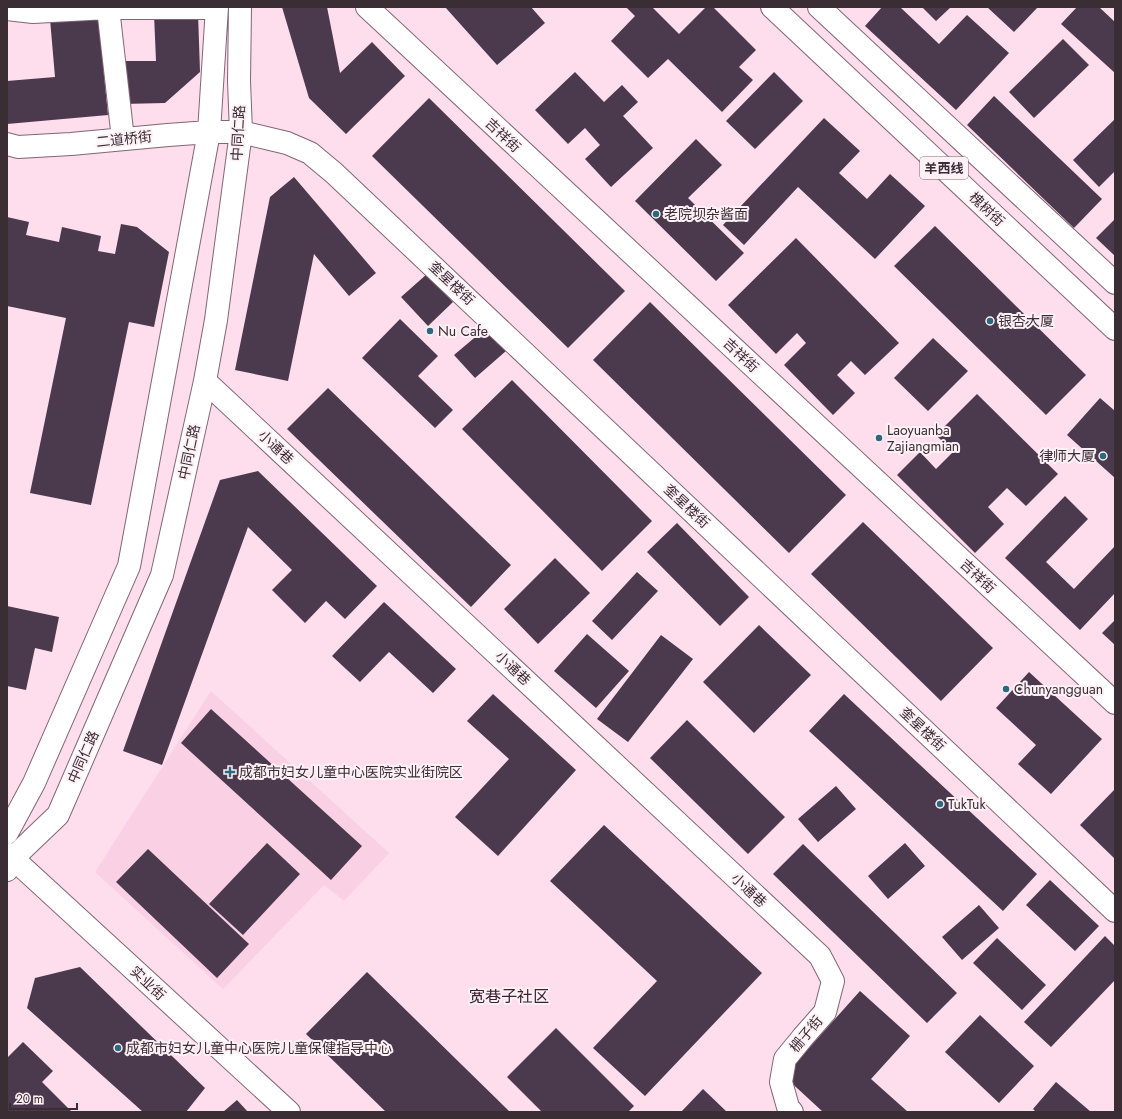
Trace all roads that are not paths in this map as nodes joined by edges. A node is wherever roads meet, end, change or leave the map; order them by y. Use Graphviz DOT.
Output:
graph roads {
  1 [pos="240,7"];
  2 [pos="367,7"];
  3 [pos="772,7"];
  4 [pos="819,7"];
  5 [pos="94,8"];
  6 [pos="217,8"];
  7 [pos="7,9"];
  8 [pos="209,132"];
  9 [pos="241,132"];
  10 [pos="123,139"];
  11 [pos="7,144"];
  12 [pos="1115,283"];
  13 [pos="1115,329"];
  14 [pos="205,381"];
  15 [pos="1115,703"];
  16 [pos="7,833"];
  17 [pos="9,861"];
  18 [pos="1115,911"];
  19 [pos="820,956"];
  20 [pos="289,1112"];
  21 [pos="792,1112"];
  1 -- 9 [label="street, 中同仁路"];
  2 -- 15 [label="street, 吉祥街"];
  3 -- 13 [label="street, 槐树街 / 羊西线"];
  4 -- 12 [label="street, 羊西线"];
  5 -- 6 [label="street"];
  5 -- 7 [label="street"];
  5 -- 10 [label="street"];
  6 -- 8 [label="street"];
  8 -- 9 [label="street, 二道桥街"];
  8 -- 10 [label="street, 二道桥街"];
  8 -- 16 [label="street"];
  9 -- 14 [label="street, 中同仁路"];
  9 -- 18 [label="street, 奎星楼街"];
  10 -- 11 [label="street, 二道桥街"];
  14 -- 17 [label="street, 中同仁路"];
  14 -- 19 [label="street, 小通巷"];
  17 -- 20 [label="street, 实业街"];
  19 -- 21 [label="street, 栅子街"];
}
